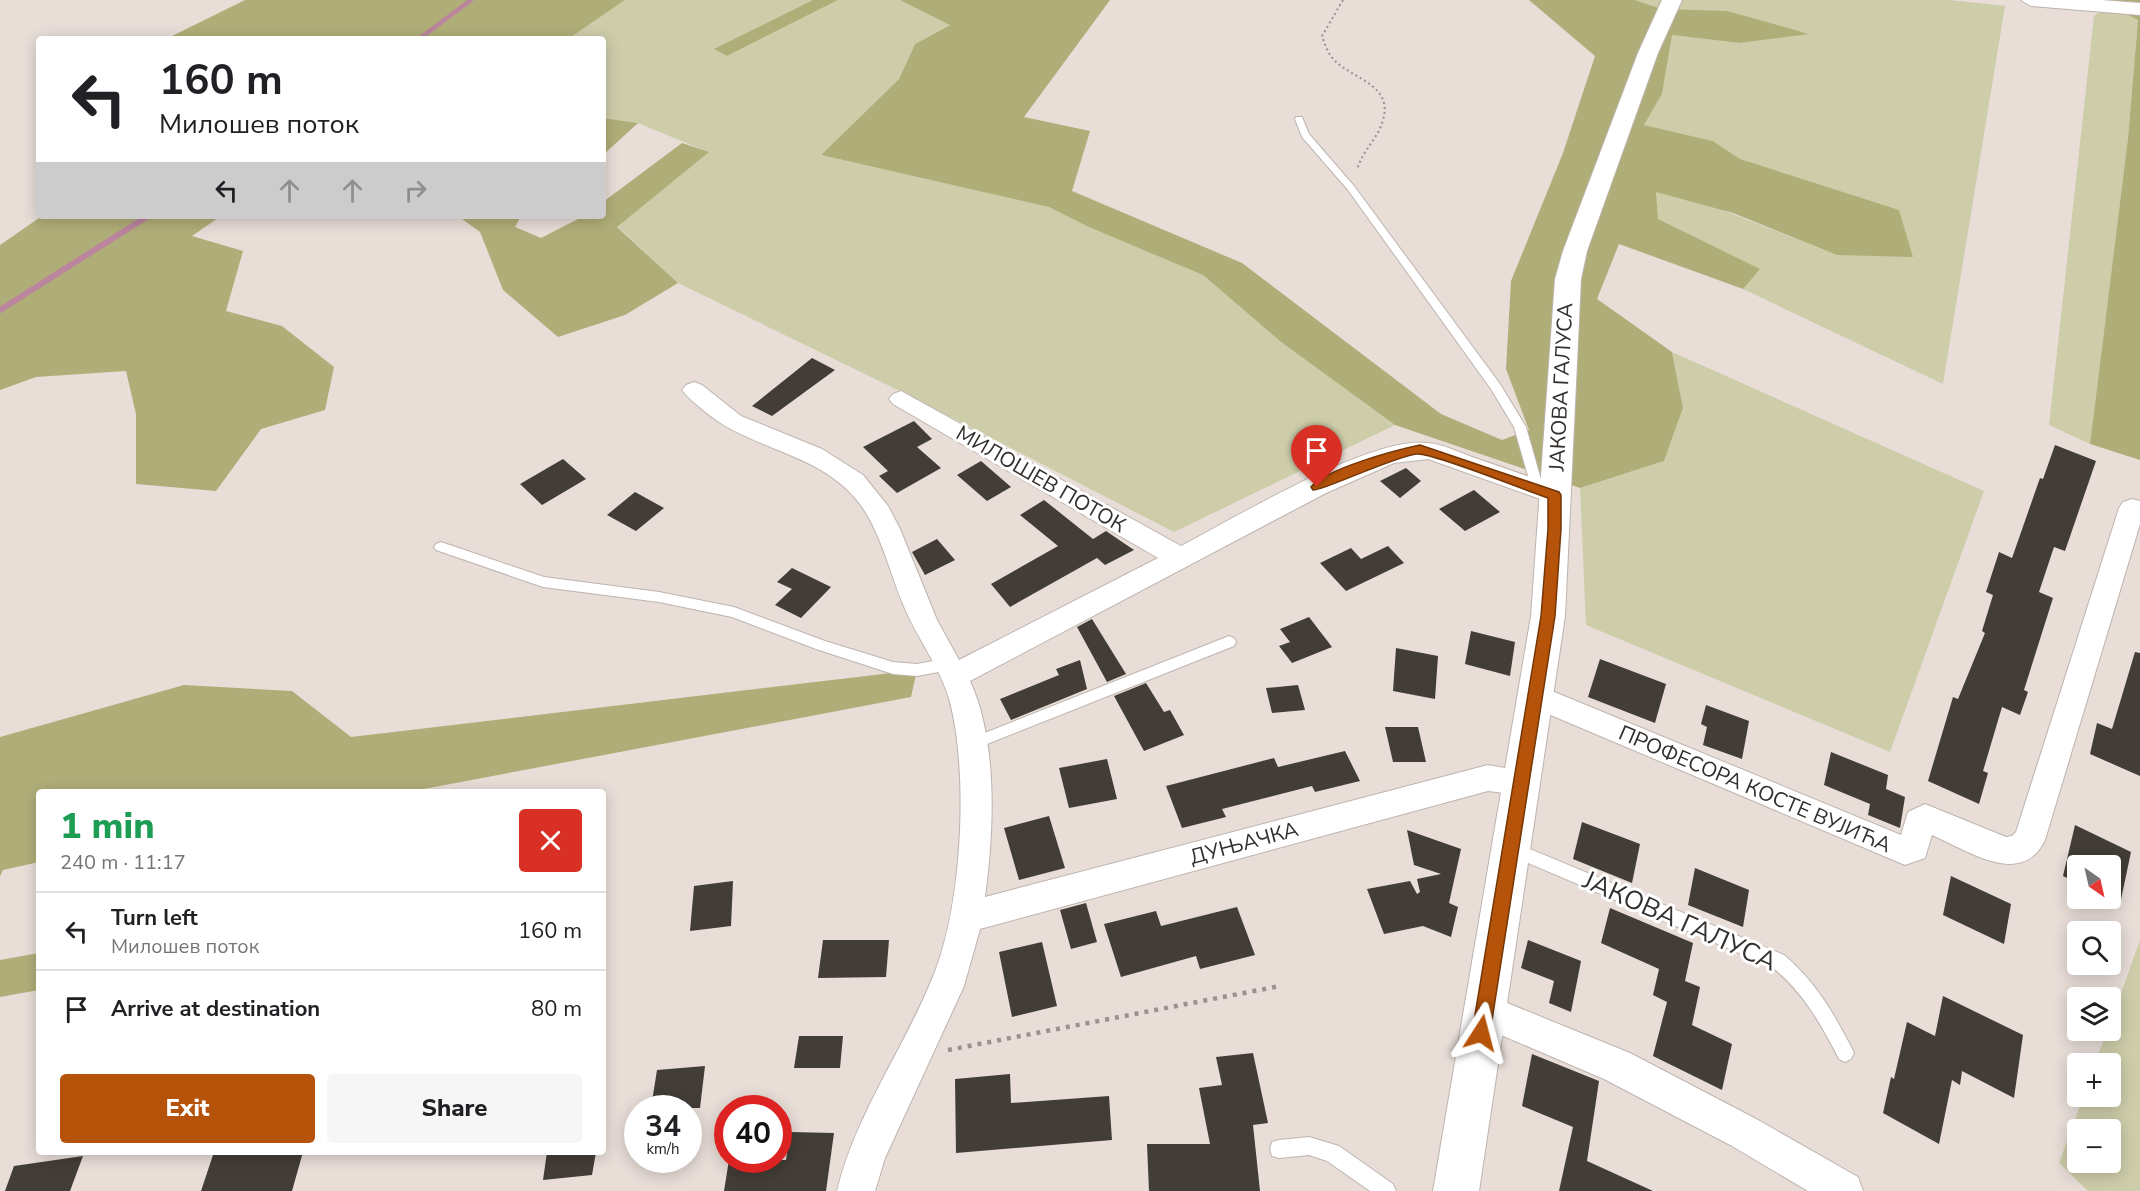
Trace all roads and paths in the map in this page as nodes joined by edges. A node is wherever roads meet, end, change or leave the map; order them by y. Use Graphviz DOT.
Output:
graph roads {
  1 [pos="1343,0"];
  2 [pos="2031,0"];
  3 [pos="1669,6"];
  4 [pos="2140,9"];
  5 [pos="1299,118"];
  6 [pos="1352,188"];
  7 [pos="694,390"];
  8 [pos="901,399"];
  9 [pos="1546,493"];
  10 [pos="2132,508"];
  11 [pos="441,547"];
  12 [pos="1180,558"];
  13 [pos="1229,642"];
  14 [pos="951,670"];
  15 [pos="1537,697"];
  16 [pos="972,744"];
  17 [pos="1522,782"];
  18 [pos="1510,848"];
  19 [pos="968,917"];
  20 [pos="1281,986"];
  21 [pos="1485,1011"];
  22 [pos="1845,1053"];
  23 [pos="913,1057"];
  24 [pos="1279,1149"];
  25 [pos="856,1191"];
  26 [pos="1386,1191"];
  27 [pos="1456,1191"];
  28 [pos="1844,1191"];
  1 -- 6 [label="path"];
  2 -- 4 [label="street"];
  3 -- 9 [label="street, ЈАКОВА ГАЛУСА"];
  5 -- 6 [label="lane, ЈАКОВА ГАЛУСА"];
  6 -- 9 [label="lane, ЈАКОВА ГАЛУСА"];
  7 -- 14 [label="street"];
  8 -- 12 [label="street, МИЛОШЕВ ПОТОК"];
  9 -- 12 [label="street"];
  9 -- 15 [label="street, ЈАКОВА ГАЛУСА"];
  10 -- 15 [label="street, ПРОФЕСОРА КОСТЕ ВУЈИЋА"];
  11 -- 14 [label="lane"];
  12 -- 14 [label="street"];
  13 -- 16 [label="lane"];
  14 -- 16 [label="street"];
  15 -- 17 [label="street, ЈАКОВА ГАЛУСА"];
  16 -- 19 [label="street"];
  17 -- 18 [label="street, ЈАКОВА ГАЛУСА"];
  17 -- 19 [label="street, ДУЊАЧКА"];
  18 -- 21 [label="street, ЈАКОВА ГАЛУСА"];
  18 -- 22 [label="lane, ЈАКОВА ГАЛУСА"];
  19 -- 23 [label="street"];
  20 -- 23 [label="path"];
  21 -- 27 [label="street, ЈАКОВА ГАЛУСА"];
  21 -- 28 [label="street"];
  23 -- 25 [label="street"];
  24 -- 26 [label="lane"];
}
